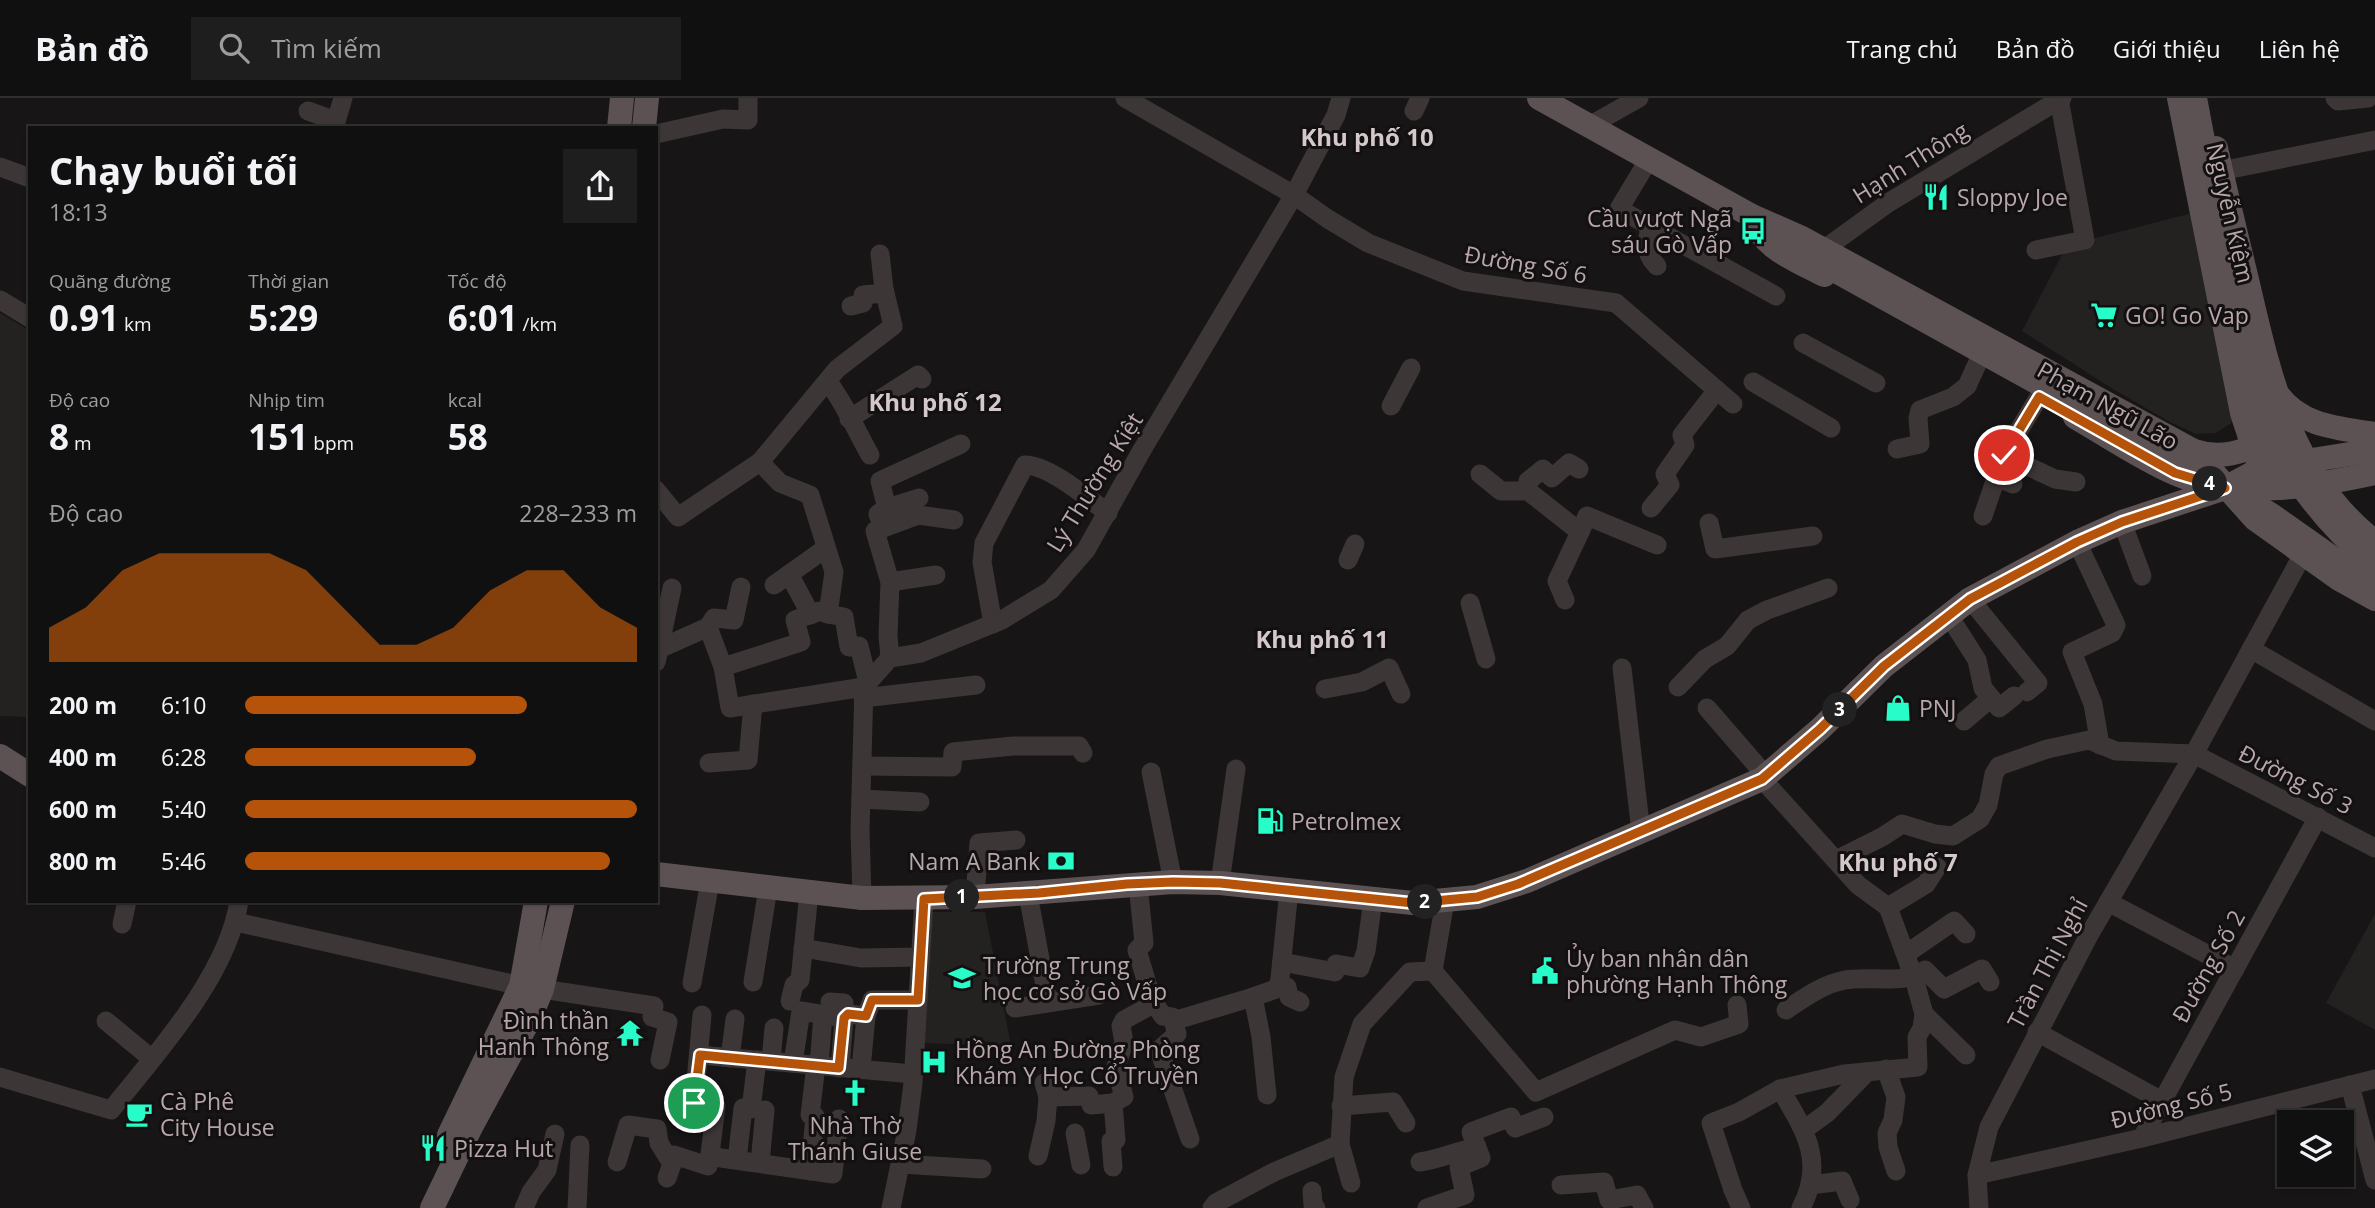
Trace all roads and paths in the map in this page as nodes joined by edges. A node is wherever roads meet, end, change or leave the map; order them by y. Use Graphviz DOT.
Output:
graph roads {
  1 [pos="343,98"];
  2 [pos="622,98"];
  3 [pos="647,98"];
  4 [pos="748,98"];
  5 [pos="1125,98"];
  6 [pos="1341,98"];
  7 [pos="1539,98"];
  8 [pos="1639,98"];
  9 [pos="2179,98"];
  10 [pos="2195,98"];
  11 [pos="2206,98"];
  12 [pos="2335,98"];
  13 [pos="2368,98"];
  14 [pos="2061,99"];
  15 [pos="308,111"];
  16 [pos="620,126"];
  17 [pos="644,126"];
  18 [pos="1589,126"];
  19 [pos="658,134"];
  20 [pos="2375,141"];
  21 [pos="1648,159"];
  22 [pos="0,167"];
  23 [pos="2221,171"];
  24 [pos="28,177"];
  25 [pos="1294,195"];
  26 [pos="1752,216"];
  27 [pos="1651,225"];
  28 [pos="2036,250"];
  29 [pos="1814,252"];
  30 [pos="880,254"];
  31 [pos="1657,266"];
  32 [pos="885,293"];
  33 [pos="1776,296"];
  34 [pos="0,300"];
  35 [pos="851,306"];
  36 [pos="28,317"];
  37 [pos="1803,343"];
  38 [pos="1978,362"];
  39 [pos="1411,368"];
  40 [pos="922,379"];
  41 [pos="828,382"];
  42 [pos="1753,382"];
  43 [pos="1876,383"];
  44 [pos="2273,388"];
  45 [pos="1717,390"];
  46 [pos="2039,397"];
  47 [pos="1733,404"];
  48 [pos="1391,406"];
  49 [pos="2282,412"];
  50 [pos="849,419"];
  51 [pos="1831,428"];
  52 [pos="2375,434"];
  53 [pos="961,444"];
  54 [pos="1897,449"];
  55 [pos="2375,450"];
  56 [pos="2194,451"];
  57 [pos="870,455"];
  58 [pos="2004,455"];
  59 [pos="760,462"];
  60 [pos="2260,468"];
  61 [pos="1579,469"];
  62 [pos="2314,472"];
  63 [pos="2375,473"];
  64 [pos="1480,474"];
  65 [pos="2076,482"];
  66 [pos="2225,488"];
  67 [pos="1528,491"];
  68 [pos="658,492"];
  69 [pos="919,498"];
  70 [pos="2339,505"];
  71 [pos="887,508"];
  72 [pos="1651,508"];
  73 [pos="1108,513"];
  74 [pos="1983,516"];
  75 [pos="954,520"];
  76 [pos="2122,522"];
  77 [pos="1709,523"];
  78 [pos="883,528"];
  79 [pos="1580,532"];
  80 [pos="1813,536"];
  81 [pos="2372,540"];
  82 [pos="2077,542"];
  83 [pos="1657,545"];
  84 [pos="826,548"];
  85 [pos="2303,554"];
  86 [pos="2375,564"];
  87 [pos="936,575"];
  88 [pos="2142,576"];
  89 [pos="2339,579"];
  90 [pos="890,582"];
  91 [pos="741,587"];
  92 [pos="671,588"];
  93 [pos="1828,588"];
  94 [pos="2375,588"];
  95 [pos="1970,599"];
  96 [pos="2375,599"];
  97 [pos="1565,600"];
  98 [pos="1470,603"];
  99 [pos="819,614"];
  100 [pos="1949,615"];
  101 [pos="993,624"];
  102 [pos="708,627"];
  103 [pos="2251,649"];
  104 [pos="658,656"];
  105 [pos="890,659"];
  106 [pos="1486,659"];
  107 [pos="723,667"];
  108 [pos="1622,668"];
  109 [pos="976,685"];
  110 [pos="1678,687"];
  111 [pos="865,689"];
  112 [pos="1325,689"];
  113 [pos="1401,694"];
  114 [pos="1991,698"];
  115 [pos="753,704"];
  116 [pos="1707,708"];
  117 [pos="1964,721"];
  118 [pos="2375,721"];
  119 [pos="2100,745"];
  120 [pos="1083,753"];
  121 [pos="2194,754"];
  122 [pos="0,755"];
  123 [pos="709,763"];
  124 [pos="863,766"];
  125 [pos="1236,769"];
  126 [pos="0,771"];
  127 [pos="1151,772"];
  128 [pos="28,774"];
  129 [pos="1764,778"];
  130 [pos="28,788"];
  131 [pos="861,799"];
  132 [pos="920,802"];
  133 [pos="2318,817"];
  134 [pos="1641,832"];
  135 [pos="1016,840"];
  136 [pos="2375,848"];
  137 [pos="1836,860"];
  138 [pos="1937,867"];
  139 [pos="658,874"];
  140 [pos="710,881"];
  141 [pos="1173,882"];
  142 [pos="1220,883"];
  143 [pos="1138,884"];
  144 [pos="768,888"];
  145 [pos="1289,890"];
  146 [pos="809,893"];
  147 [pos="1028,894"];
  148 [pos="975,897"];
  149 [pos="862,898"];
  150 [pos="924,899"];
  151 [pos="1373,899"];
  152 [pos="1445,901"];
  153 [pos="2108,902"];
  154 [pos="127,903"];
  155 [pos="239,903"];
  156 [pos="536,903"];
  157 [pos="562,903"];
  158 [pos="1888,907"];
  159 [pos="236,922"];
  160 [pos="122,924"];
  161 [pos="1966,934"];
  162 [pos="803,948"];
  163 [pos="1906,954"];
  164 [pos="920,957"];
  165 [pos="1282,962"];
  166 [pos="2235,969"];
  167 [pos="1433,971"];
  168 [pos="1914,978"];
  169 [pos="753,982"];
  170 [pos="1990,982"];
  171 [pos="692,983"];
  172 [pos="1279,983"];
  173 [pos="531,987"];
  174 [pos="1099,995"];
  175 [pos="1253,997"];
  176 [pos="918,1000"];
  177 [pos="1048,1002"];
  178 [pos="1300,1002"];
  179 [pos="1154,1003"];
  180 [pos="1737,1004"];
  181 [pos="795,1006"];
  182 [pos="1015,1008"];
  183 [pos="1786,1010"];
  184 [pos="835,1013"];
  185 [pos="1924,1014"];
  186 [pos="702,1015"];
  187 [pos="866,1016"];
  188 [pos="734,1018"];
  189 [pos="106,1021"];
  190 [pos="1173,1021"];
  191 [pos="774,1028"];
  192 [pos="2037,1032"];
  193 [pos="700,1055"];
  194 [pos="1966,1055"];
  195 [pos="730,1058"];
  196 [pos="152,1059"];
  197 [pos="660,1060"];
  198 [pos="764,1061"];
  199 [pos="793,1063"];
  200 [pos="817,1065"];
  201 [pos="839,1068"];
  202 [pos="861,1069"];
  203 [pos="1876,1070"];
  204 [pos="913,1074"];
  205 [pos="0,1077"];
  206 [pos="2375,1079"];
  207 [pos="2350,1086"];
  208 [pos="1780,1089"];
  209 [pos="1267,1095"];
  210 [pos="2162,1101"];
  211 [pos="694,1103"];
  212 [pos="1113,1104"];
  213 [pos="716,1106"];
  214 [pos="1341,1106"];
  215 [pos="753,1109"];
  216 [pos="1544,1116"];
  217 [pos="839,1119"];
  218 [pos="1406,1123"];
  219 [pos="1805,1129"];
  220 [pos="1075,1133"];
  221 [pos="555,1134"];
  222 [pos="2142,1138"];
  223 [pos="1190,1139"];
  224 [pos="1340,1144"];
  225 [pos="580,1145"];
  226 [pos="1477,1147"];
  227 [pos="1038,1156"];
  228 [pos="709,1160"];
  229 [pos="737,1160"];
  230 [pos="617,1161"];
  231 [pos="1420,1162"];
  232 [pos="760,1163"];
  233 [pos="901,1164"];
  234 [pos="1081,1165"];
  235 [pos="1113,1167"];
  236 [pos="982,1169"];
  237 [pos="810,1171"];
  238 [pos="1896,1171"];
  239 [pos="1977,1175"];
  240 [pos="2375,1180"];
  241 [pos="1351,1183"];
  242 [pos="1562,1185"];
  243 [pos="1810,1185"];
  244 [pos="1850,1200"];
  245 [pos="1467,1201"];
  246 [pos="414,1208"];
  247 [pos="432,1208"];
  248 [pos="524,1208"];
  249 [pos="577,1208"];
  250 [pos="891,1208"];
  251 [pos="1212,1208"];
  252 [pos="1427,1208"];
  253 [pos="1644,1208"];
  254 [pos="1741,1208"];
  255 [pos="1801,1208"];
  256 [pos="1979,1208"];
  1 -- 15 [label="street"];
  2 -- 16 [label="main road"];
  3 -- 17 [label="main road"];
  4 -- 19 [label="street"];
  5 -- 25 [label="street, Đường Số 6"];
  6 -- 25 [label="street, Lý Thường Kiệt"];
  7 -- 18 [label="main road, Phạm Ngũ Lão"];
  8 -- 18 [label="street"];
  9 -- 60 [label="main road, Nguyễn Kiệm"];
  10 -- 86 [label="main road, bridge"];
  11 -- 23 [label="main road, Nguyễn Kiệm"];
  12 -- 13 [label="street"];
  14 -- 28 [label="street"];
  14 -- 29 [label="street, Hạnh Thông"];
  18 -- 21 [label="main road, Phạm Ngũ Lão"];
  20 -- 23 [label="street"];
  21 -- 26 [label="main road, Phạm Ngũ Lão"];
  21 -- 27 [label="street"];
  22 -- 24 [label="street"];
  23 -- 44 [label="main road, Nguyễn Kiệm"];
  25 -- 45 [label="street, Đường Số 6"];
  25 -- 73 [label="street, Lý Thường Kiệt"];
  26 -- 29 [label="main road, Phạm Ngũ Lão"];
  26 -- 38 [label="main road, Phạm Ngũ Lão"];
  27 -- 31 [label="street"];
  27 -- 33 [label="street"];
  29 -- 56 [label="main road, Phạm Ngũ Lão"];
  29 -- 94 [label="main road, bridge"];
  30 -- 32 [label="street"];
  32 -- 35 [label="street"];
  32 -- 41 [label="street"];
  34 -- 36 [label="street"];
  37 -- 43 [label="street"];
  38 -- 46 [label="main road, Phạm Ngũ Lão"];
  38 -- 54 [label="street"];
  39 -- 48 [label="street"];
  40 -- 50 [label="street"];
  41 -- 50 [label="street"];
  41 -- 59 [label="street"];
  42 -- 51 [label="street"];
  44 -- 49 [label="main road, Nguyễn Kiệm"];
  44 -- 52 [label="main road"];
  45 -- 47 [label="street, Đường Số 6"];
  45 -- 72 [label="street"];
  46 -- 58 [label="street"];
  46 -- 66 [label="main road, Phạm Ngũ Lão"];
  49 -- 60 [label="main road"];
  49 -- 62 [label="main road, Nguyễn Kiệm"];
  50 -- 57 [label="street"];
  53 -- 71 [label="street"];
  55 -- 62 [label="main road"];
  56 -- 60 [label="main road"];
  56 -- 66 [label="main road, Phạm Ngũ Lão"];
  58 -- 65 [label="street"];
  58 -- 74 [label="street"];
  59 -- 68 [label="street"];
  59 -- 84 [label="street"];
  60 -- 62 [label="main road"];
  60 -- 66 [label="main road"];
  61 -- 67 [label="street"];
  62 -- 63 [label="main road"];
  62 -- 70 [label="main road, Nguyễn Kiệm"];
  64 -- 67 [label="street"];
  66 -- 76 [label="main road"];
  66 -- 85 [label="main road"];
  67 -- 79 [label="street"];
  69 -- 71 [label="street"];
  70 -- 81 [label="main road, Nguyễn Kiệm"];
  70 -- 85 [label="main road"];
  71 -- 78 [label="street"];
  73 -- 101 [label="street, Lý Thường Kiệt"];
  73 -- 101 [label="street"];
  75 -- 78 [label="street"];
  76 -- 82 [label="main road"];
  76 -- 88 [label="street"];
  77 -- 80 [label="street"];
  78 -- 90 [label="street"];
  79 -- 83 [label="street"];
  79 -- 97 [label="street"];
  81 -- 89 [label="main road"];
  82 -- 95 [label="main road"];
  82 -- 119 [label="street"];
  84 -- 99 [label="street"];
  84 -- 99 [label="street"];
  85 -- 89 [label="main road"];
  85 -- 103 [label="street"];
  87 -- 90 [label="street"];
  89 -- 96 [label="main road"];
  90 -- 105 [label="street"];
  91 -- 102 [label="street"];
  92 -- 104 [label="street"];
  93 -- 110 [label="street"];
  95 -- 100 [label="main road"];
  95 -- 114 [label="street"];
  98 -- 106 [label="street"];
  99 -- 107 [label="street"];
  99 -- 111 [label="street"];
  100 -- 114 [label="street"];
  100 -- 129 [label="main road"];
  101 -- 105 [label="street, Lý Thường Kiệt"];
  102 -- 104 [label="street"];
  102 -- 107 [label="street"];
  103 -- 118 [label="street"];
  103 -- 121 [label="street, Trần Thị Nghỉ"];
  105 -- 111 [label="street"];
  107 -- 115 [label="street"];
  108 -- 134 [label="street"];
  109 -- 111 [label="street"];
  111 -- 115 [label="street"];
  111 -- 124 [label="street"];
  112 -- 113 [label="street"];
  114 -- 117 [label="street"];
  115 -- 123 [label="street"];
  116 -- 129 [label="street"];
  119 -- 121 [label="street"];
  119 -- 137 [label="street"];
  120 -- 124 [label="street"];
  121 -- 133 [label="street, Đường Số 3"];
  121 -- 153 [label="street, Trần Thị Nghỉ"];
  122 -- 128 [label="main road"];
  124 -- 131 [label="street"];
  125 -- 142 [label="street"];
  126 -- 130 [label="main road"];
  127 -- 141 [label="street"];
  129 -- 134 [label="main road"];
  129 -- 137 [label="street"];
  131 -- 132 [label="street"];
  131 -- 149 [label="street"];
  133 -- 136 [label="street, Đường Số 3"];
  133 -- 166 [label="street, Đường Số 2"];
  134 -- 152 [label="main road"];
  135 -- 148 [label="street"];
  137 -- 158 [label="street"];
  138 -- 158 [label="street"];
  139 -- 140 [label="main road"];
  140 -- 144 [label="main road"];
  140 -- 171 [label="street"];
  141 -- 142 [label="main road"];
  141 -- 143 [label="main road"];
  142 -- 145 [label="main road"];
  143 -- 147 [label="main road"];
  143 -- 179 [label="street"];
  144 -- 146 [label="main road"];
  144 -- 169 [label="street"];
  145 -- 151 [label="main road"];
  145 -- 165 [label="street"];
  146 -- 149 [label="main road"];
  146 -- 162 [label="street"];
  147 -- 148 [label="main road"];
  147 -- 177 [label="street"];
  148 -- 150 [label="main road"];
  149 -- 150 [label="main road"];
  150 -- 164 [label="street"];
  151 -- 152 [label="main road"];
  151 -- 165 [label="street"];
  152 -- 167 [label="street"];
  153 -- 166 [label="street"];
  153 -- 192 [label="street, Trần Thị Nghỉ"];
  154 -- 160 [label="street"];
  155 -- 159 [label="street"];
  156 -- 173 [label="main road"];
  157 -- 173 [label="main road"];
  158 -- 163 [label="street"];
  159 -- 173 [label="street"];
  159 -- 196 [label="street"];
  161 -- 163 [label="street"];
  162 -- 164 [label="street"];
  162 -- 181 [label="street"];
  163 -- 168 [label="street"];
  164 -- 176 [label="street"];
  165 -- 172 [label="street"];
  166 -- 210 [label="street, Đường Số 2"];
  167 -- 180 [label="street"];
  167 -- 214 [label="street"];
  168 -- 170 [label="street"];
  168 -- 183 [label="street"];
  168 -- 185 [label="street"];
  172 -- 175 [label="street"];
  172 -- 178 [label="street"];
  173 -- 197 [label="street"];
  173 -- 246 [label="main road"];
  173 -- 247 [label="main road"];
  174 -- 177 [label="street"];
  175 -- 190 [label="street"];
  175 -- 209 [label="street"];
  176 -- 187 [label="street"];
  176 -- 204 [label="street"];
  177 -- 182 [label="street"];
  179 -- 190 [label="street"];
  179 -- 212 [label="street"];
  181 -- 184 [label="street"];
  181 -- 199 [label="street"];
  184 -- 187 [label="street"];
  184 -- 200 [label="street"];
  184 -- 201 [label="street"];
  185 -- 194 [label="street"];
  185 -- 203 [label="street"];
  186 -- 193 [label="street"];
  187 -- 202 [label="street"];
  188 -- 195 [label="street"];
  189 -- 196 [label="street"];
  190 -- 223 [label="street"];
  191 -- 198 [label="street"];
  192 -- 210 [label="street"];
  192 -- 239 [label="street, Trần Thị Nghỉ"];
  193 -- 195 [label="street"];
  193 -- 211 [label="street"];
  195 -- 198 [label="street"];
  196 -- 205 [label="street"];
  198 -- 199 [label="street"];
  198 -- 215 [label="street"];
  199 -- 200 [label="street"];
  200 -- 201 [label="street"];
  200 -- 237 [label="street"];
  201 -- 202 [label="street"];
  202 -- 204 [label="street"];
  203 -- 208 [label="street"];
  203 -- 219 [label="street"];
  203 -- 238 [label="street"];
  204 -- 233 [label="street"];
  206 -- 207 [label="street, Đường Số 5"];
  207 -- 222 [label="street, Đường Số 5"];
  207 -- 240 [label="street"];
  208 -- 219 [label="street"];
  208 -- 254 [label="street"];
  210 -- 222 [label="street, Đường Số 2"];
  212 -- 227 [label="street"];
  212 -- 235 [label="street"];
  213 -- 228 [label="street"];
  214 -- 218 [label="street"];
  214 -- 224 [label="street"];
  215 -- 229 [label="street"];
  215 -- 232 [label="street"];
  216 -- 226 [label="street"];
  217 -- 237 [label="street"];
  219 -- 243 [label="street"];
  220 -- 234 [label="street"];
  221 -- 248 [label="street"];
  222 -- 239 [label="street, Đường Số 5"];
  224 -- 241 [label="street"];
  224 -- 251 [label="street"];
  225 -- 249 [label="street"];
  226 -- 231 [label="street"];
  226 -- 245 [label="street"];
  228 -- 229 [label="street"];
  228 -- 230 [label="street"];
  229 -- 232 [label="street"];
  232 -- 237 [label="street"];
  233 -- 236 [label="street"];
  233 -- 250 [label="street"];
  239 -- 256 [label="street, Trần Thị Nghỉ"];
  242 -- 253 [label="street"];
  243 -- 244 [label="street"];
  243 -- 255 [label="street"];
  245 -- 252 [label="street"];
}
